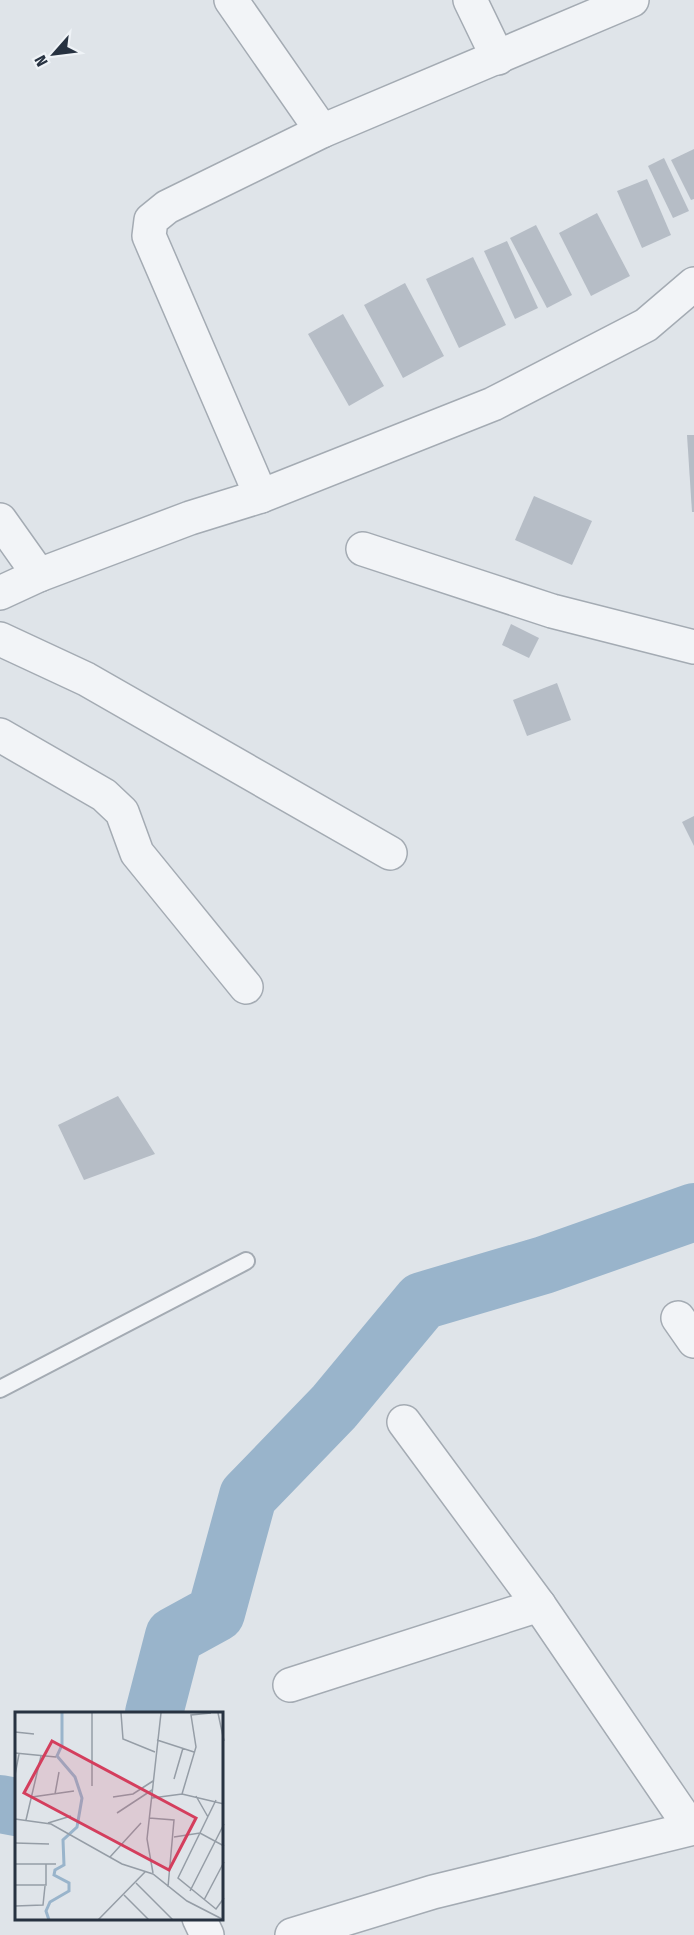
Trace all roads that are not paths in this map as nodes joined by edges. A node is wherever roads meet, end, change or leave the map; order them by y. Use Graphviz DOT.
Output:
graph roads {
  1 [pos="231,0"];
  2 [pos="470,0"];
  3 [pos="632,0"];
  4 [pos="498,58"];
  5 [pos="322,131"];
  6 [pos="694,284"];
  7 [pos="261,496"];
  8 [pos="0,520"];
  9 [pos="363,549"];
  10 [pos="39,574"];
  11 [pos="0,593"];
  12 [pos="0,639"];
  13 [pos="694,647"];
  14 [pos="0,735"];
  15 [pos="390,853"];
  16 [pos="246,987"];
  17 [pos="246,1261"];
  18 [pos="0,1389"];
  19 [pos="404,1422"];
  20 [pos="538,1605"];
  21 [pos="290,1685"];
  22 [pos="693,1828"];
  23 [pos="200,1920"];
  24 [pos="207,1935"];
  25 [pos="292,1935"];
  1 -- 5 [label="street"];
  2 -- 4 [label="street"];
  3 -- 4 [label="street"];
  4 -- 5 [label="street"];
  5 -- 7 [label="street"];
  6 -- 7 [label="street"];
  7 -- 10 [label="street"];
  8 -- 10 [label="street"];
  9 -- 13 [label="street"];
  10 -- 11 [label="street"];
  12 -- 15 [label="street"];
  14 -- 16 [label="street"];
  17 -- 18 [label="lane"];
  19 -- 20 [label="street"];
  20 -- 21 [label="street"];
  20 -- 22 [label="street"];
  22 -- 25 [label="street"];
  23 -- 24 [label="street"];
}
